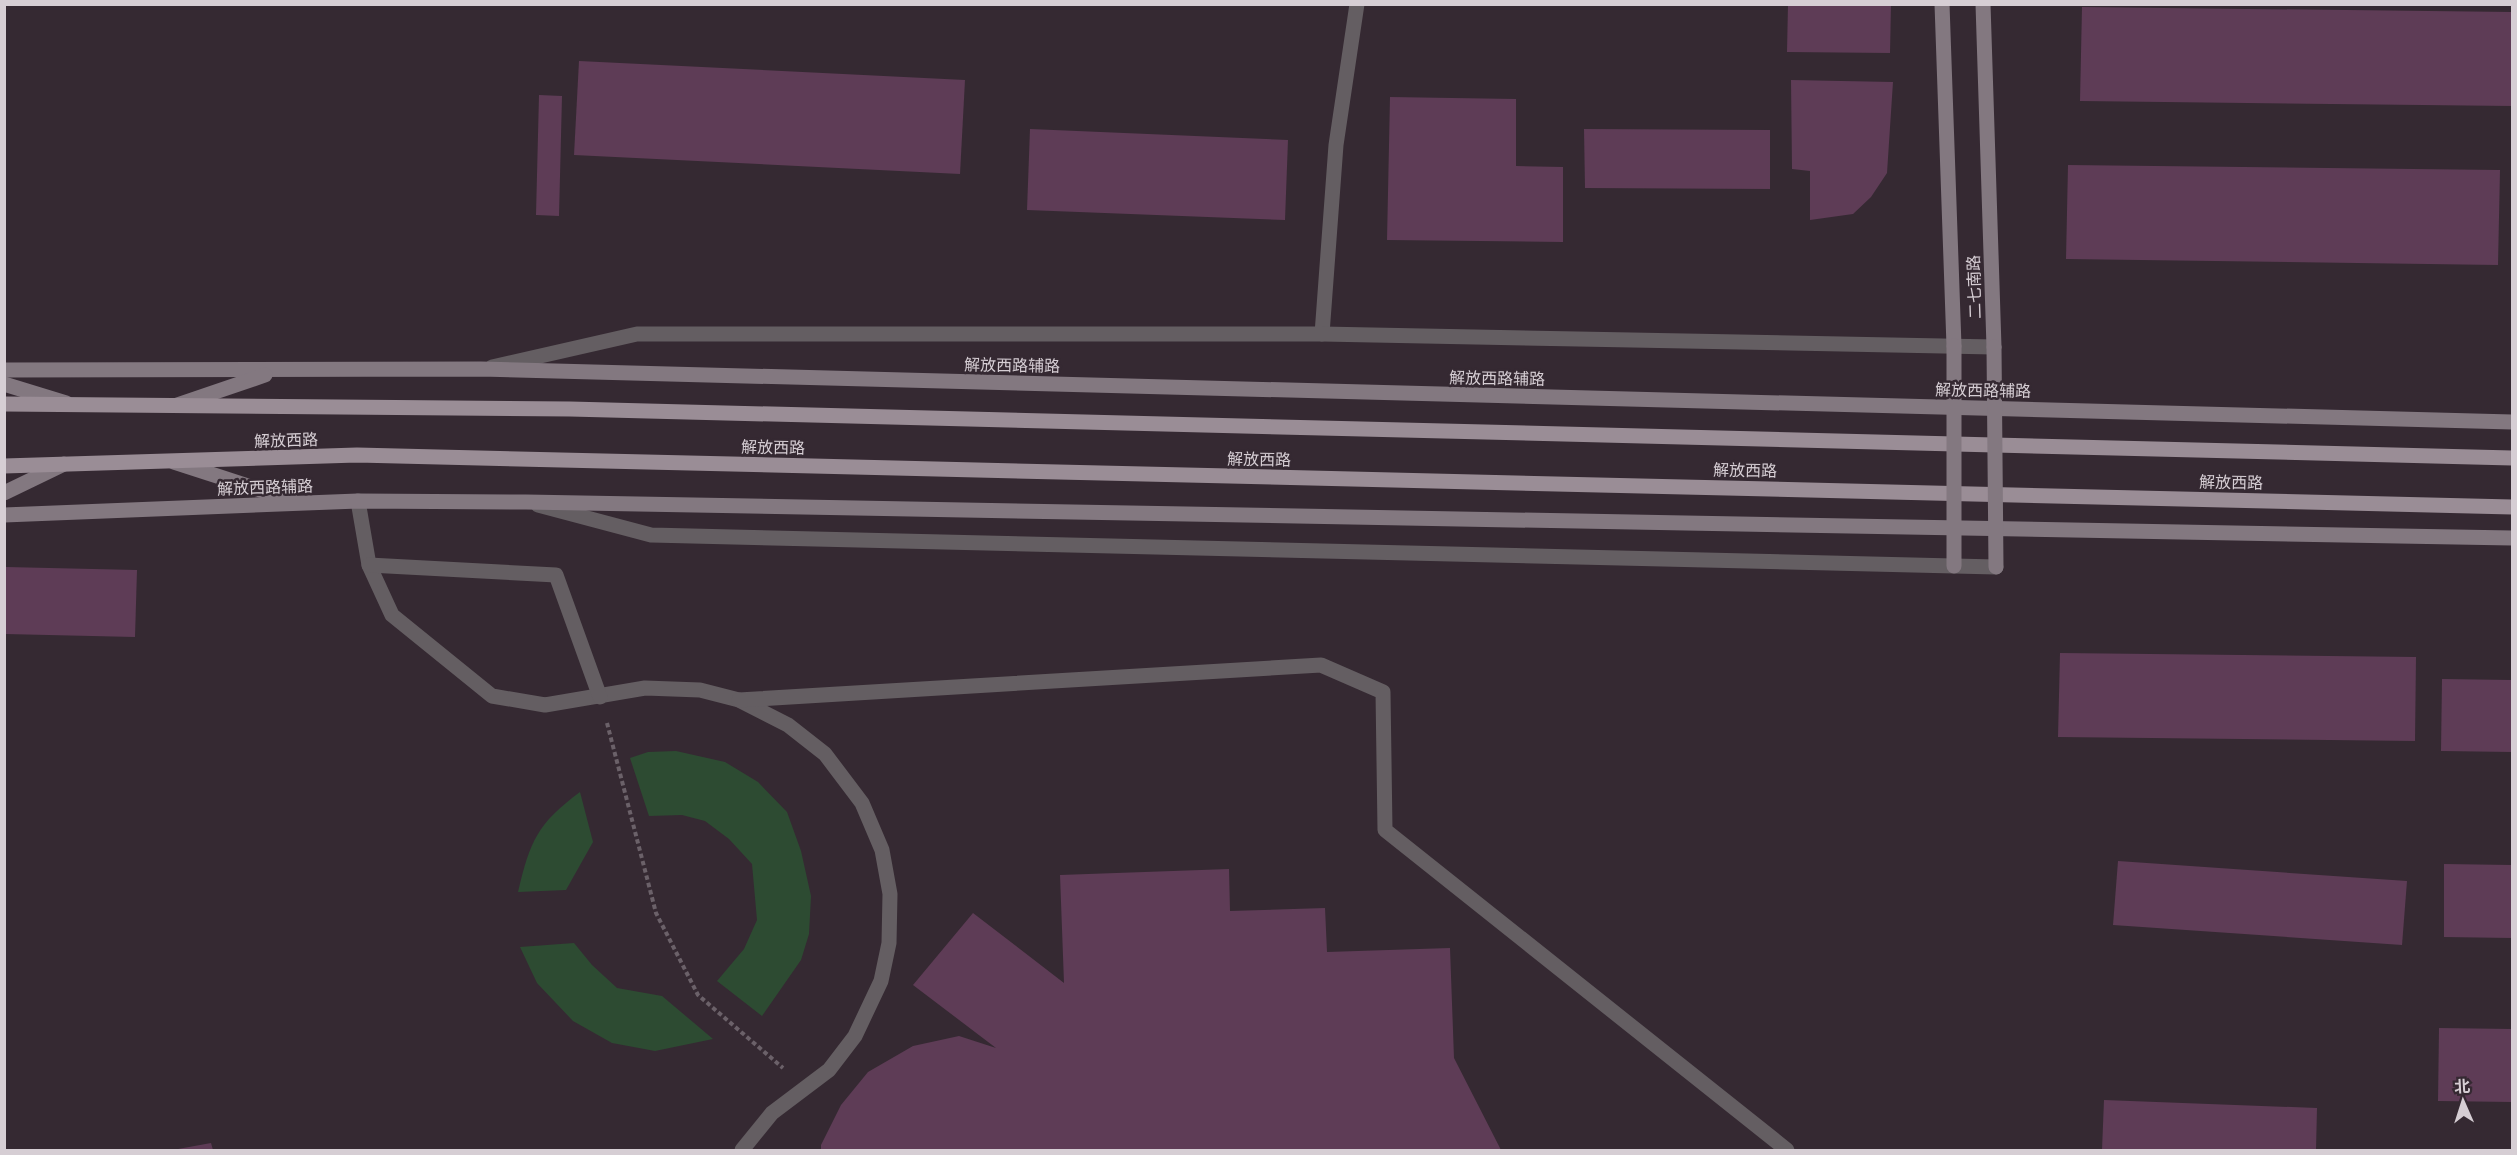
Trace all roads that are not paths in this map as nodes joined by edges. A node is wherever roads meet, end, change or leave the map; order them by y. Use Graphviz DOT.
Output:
graph roads {
  1 [pos="1357,4"];
  2 [pos="1942,4"];
  3 [pos="1983,4"];
  4 [pos="1322,334"];
  5 [pos="1954,346"];
  6 [pos="1994,347"];
  7 [pos="482,369"];
  8 [pos="4,370"];
  9 [pos="280,371"];
  10 [pos="4,384"];
  11 [pos="4,404"];
  12 [pos="71,405"];
  13 [pos="174,406"];
  14 [pos="2512,422"];
  15 [pos="2512,458"];
  16 [pos="171,461"];
  17 [pos="64,464"];
  18 [pos="4,466"];
  19 [pos="4,493"];
  20 [pos="358,501"];
  21 [pos="526,502"];
  22 [pos="302,503"];
  23 [pos="2512,507"];
  24 [pos="4,515"];
  25 [pos="2512,538"];
  26 [pos="369,565"];
  27 [pos="1954,566"];
  28 [pos="1996,567"];
  29 [pos="600,697"];
  30 [pos="739,700"];
  31 [pos="742,1150"];
  32 [pos="1787,1150"];
  1 -- 4 [label="street"];
  2 -- 5 [label="main road, 二七南路"];
  3 -- 6 [label="main road, 二七南路"];
  4 -- 5 [label="street, 解放西路辅路"];
  4 -- 7 [label="street, 解放西路辅路"];
  5 -- 6 [label="street, 解放西路辅路"];
  5 -- 27 [label="main road, 二七南路, bridge"];
  6 -- 28 [label="main road, 二七南路, bridge"];
  7 -- 9 [label="main road, 解放西路辅路"];
  7 -- 14 [label="main road, 解放西路辅路"];
  8 -- 9 [label="main road, 解放西路辅路"];
  9 -- 13 [label="main road"];
  10 -- 12 [label="main road"];
  11 -- 12 [label="main road, 解放西路"];
  12 -- 13 [label="main road, 解放西路"];
  13 -- 15 [label="main road, 解放西路"];
  16 -- 17 [label="main road, 解放西路"];
  16 -- 22 [label="main road"];
  16 -- 23 [label="main road, 解放西路"];
  17 -- 18 [label="main road, 解放西路"];
  17 -- 19 [label="main road"];
  20 -- 21 [label="main road, 解放西路辅路"];
  20 -- 22 [label="main road, 解放西路辅路"];
  20 -- 26 [label="street"];
  21 -- 25 [label="main road, 解放西路辅路"];
  21 -- 27 [label="street, 解放西路辅路"];
  22 -- 24 [label="main road, 解放西路辅路"];
  26 -- 29 [label="street"];
  26 -- 29 [label="street"];
  27 -- 28 [label="street, 解放西路辅路"];
  29 -- 30 [label="street"];
  30 -- 31 [label="street"];
  30 -- 32 [label="street"];
}
